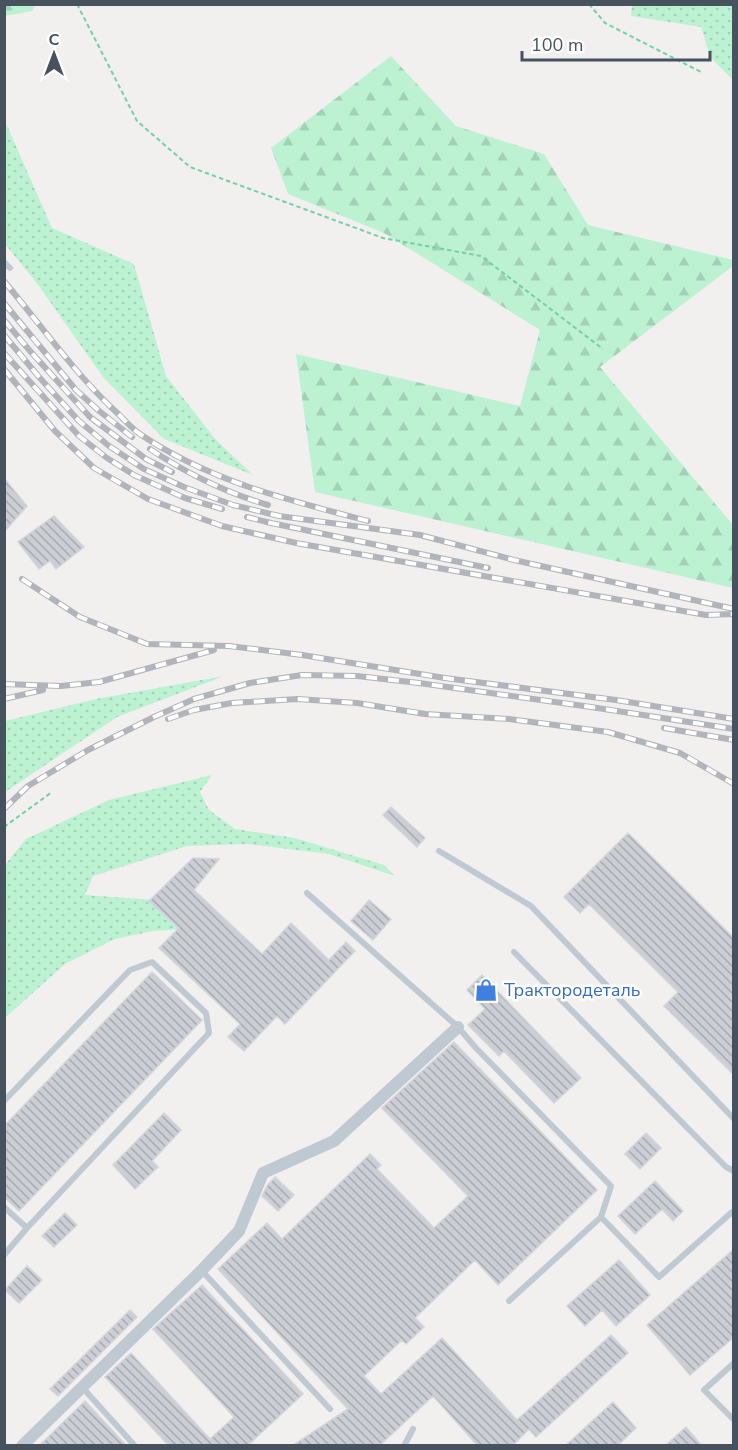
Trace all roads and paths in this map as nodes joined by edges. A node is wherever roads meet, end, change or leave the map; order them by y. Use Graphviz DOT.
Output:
graph roads {
  1 [pos="77,4"];
  2 [pos="589,4"];
  3 [pos="700,72"];
  4 [pos="4,262"];
  5 [pos="10,268"];
  6 [pos="603,349"];
  7 [pos="52,792"];
  8 [pos="4,827"];
  9 [pos="439,851"];
  10 [pos="307,893"];
  11 [pos="514,952"];
  12 [pos="458,1027"];
  13 [pos="4,1101"];
  14 [pos="734,1119"];
  15 [pos="734,1171"];
  16 [pos="4,1207"];
  17 [pos="734,1213"];
  18 [pos="601,1217"];
  19 [pos="27,1228"];
  20 [pos="4,1255"];
  21 [pos="202,1270"];
  22 [pos="509,1301"];
  23 [pos="734,1363"];
  24 [pos="82,1387"];
  25 [pos="330,1409"];
  26 [pos="734,1420"];
  27 [pos="413,1429"];
  28 [pos="22,1446"];
  29 [pos="135,1446"];
  30 [pos="404,1446"];
  1 -- 6 [label="path"];
  2 -- 3 [label="path"];
  4 -- 5 [label="lane"];
  7 -- 8 [label="path"];
  9 -- 14 [label="lane"];
  10 -- 12 [label="lane"];
  11 -- 15 [label="lane"];
  12 -- 18 [label="lane"];
  12 -- 21 [label="street"];
  13 -- 19 [label="lane"];
  16 -- 19 [label="lane"];
  17 -- 18 [label="lane"];
  18 -- 22 [label="lane"];
  19 -- 20 [label="lane"];
  21 -- 24 [label="street"];
  21 -- 25 [label="lane"];
  23 -- 26 [label="lane"];
  24 -- 28 [label="street"];
  24 -- 29 [label="lane"];
  27 -- 30 [label="lane"];
}
